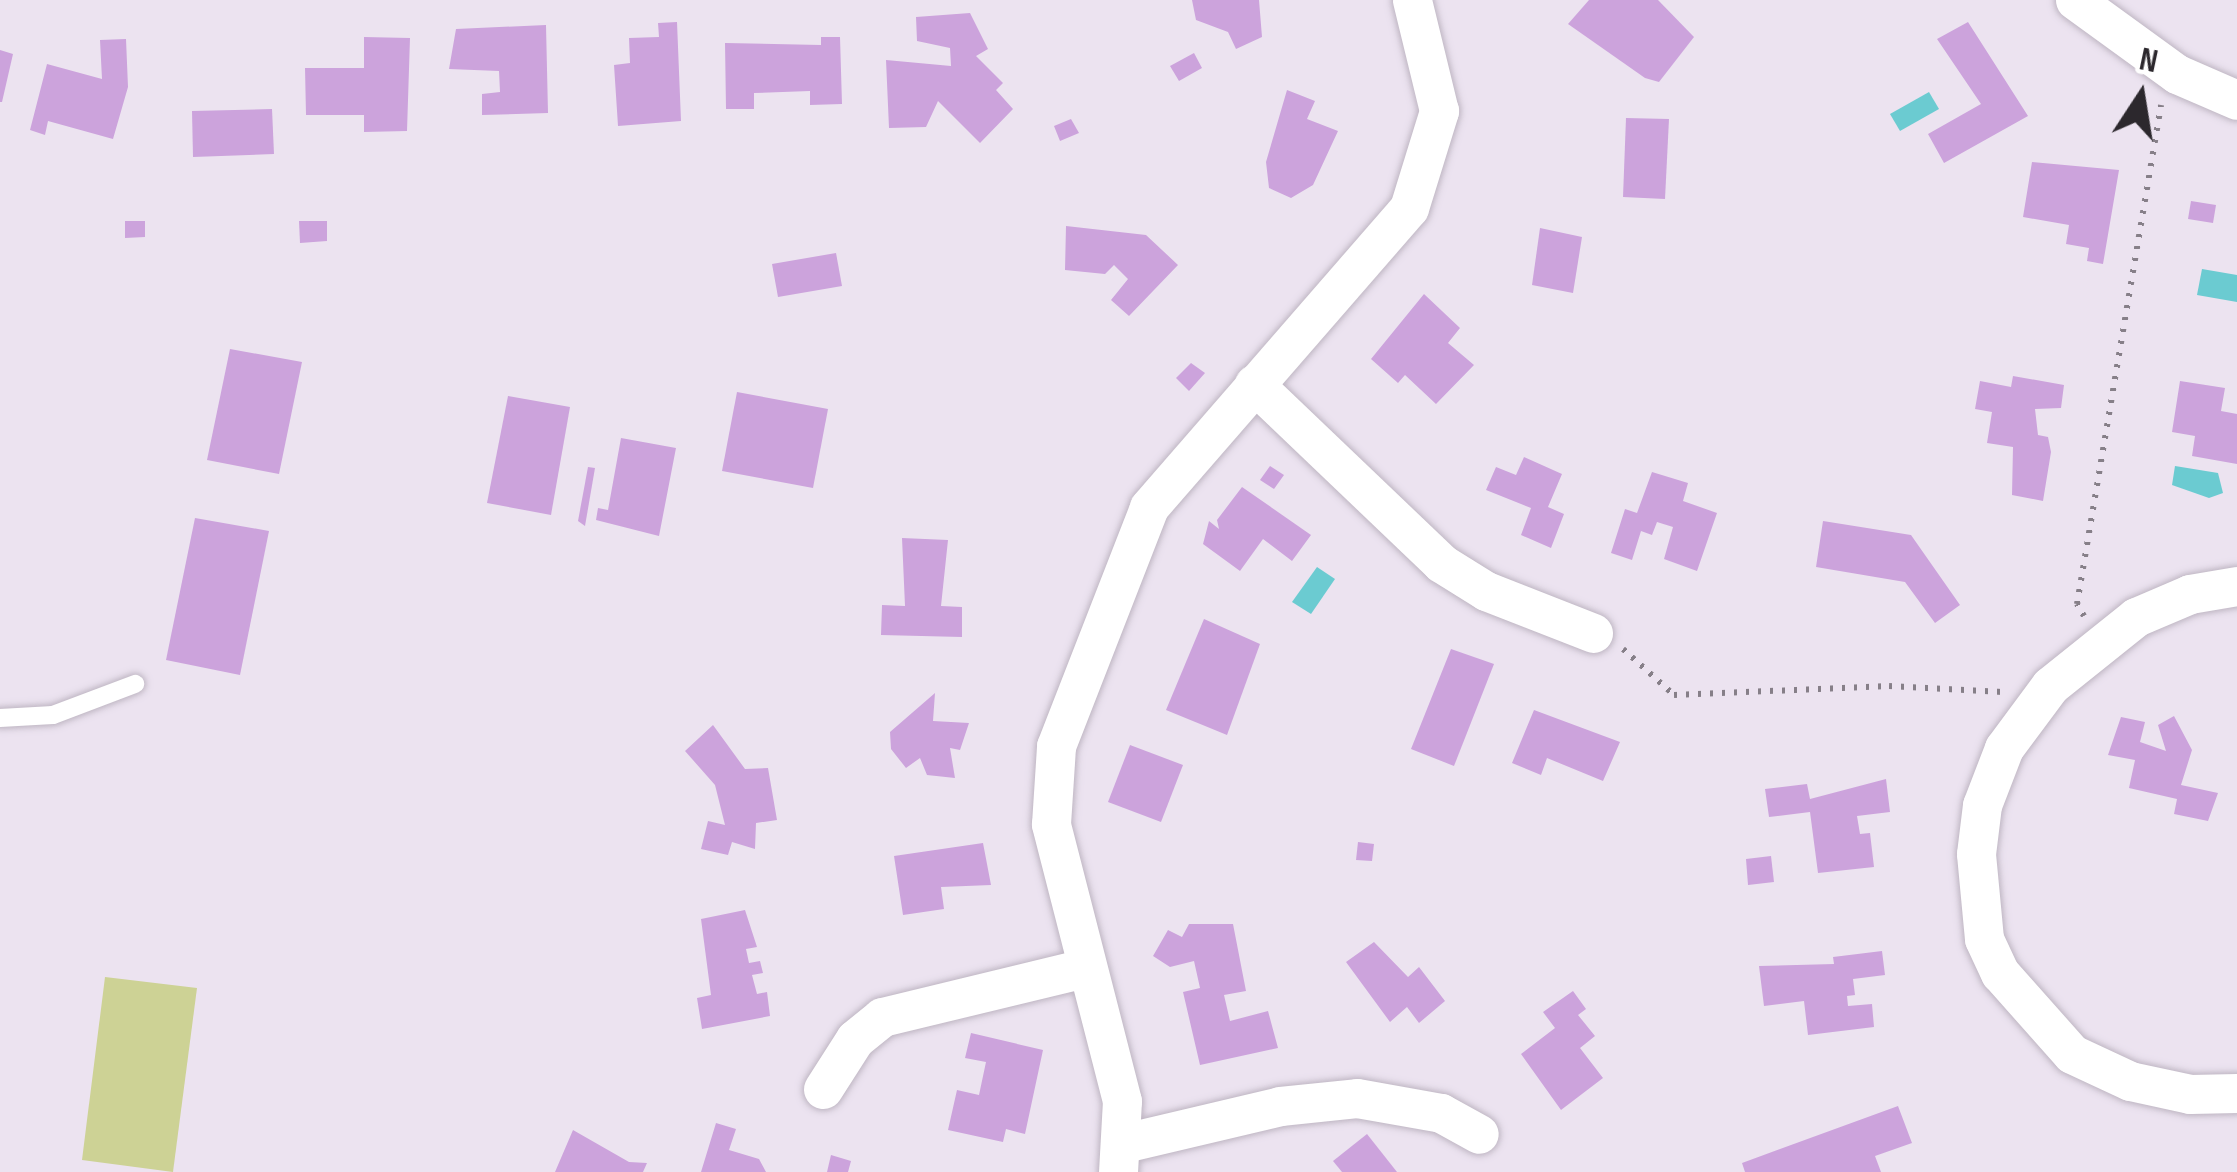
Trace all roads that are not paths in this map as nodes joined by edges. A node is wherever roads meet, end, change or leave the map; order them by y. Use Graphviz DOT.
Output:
graph roads {
  1 [pos="1412,0"];
  2 [pos="2074,0"];
  3 [pos="2237,100"];
  4 [pos="1254,384"];
  5 [pos="2237,586"];
  6 [pos="1593,633"];
  7 [pos="135,684"];
  8 [pos="0,718"];
  9 [pos="1084,968"];
  10 [pos="823,1089"];
  11 [pos="2237,1093"];
  12 [pos="1479,1134"];
  13 [pos="1121,1157"];
  1 -- 4 [label="street"];
  2 -- 3 [label="street"];
  4 -- 6 [label="street"];
  4 -- 9 [label="street"];
  5 -- 11 [label="street"];
  7 -- 8 [label="lane"];
  9 -- 10 [label="street"];
  9 -- 13 [label="street"];
  12 -- 13 [label="street"];
}
